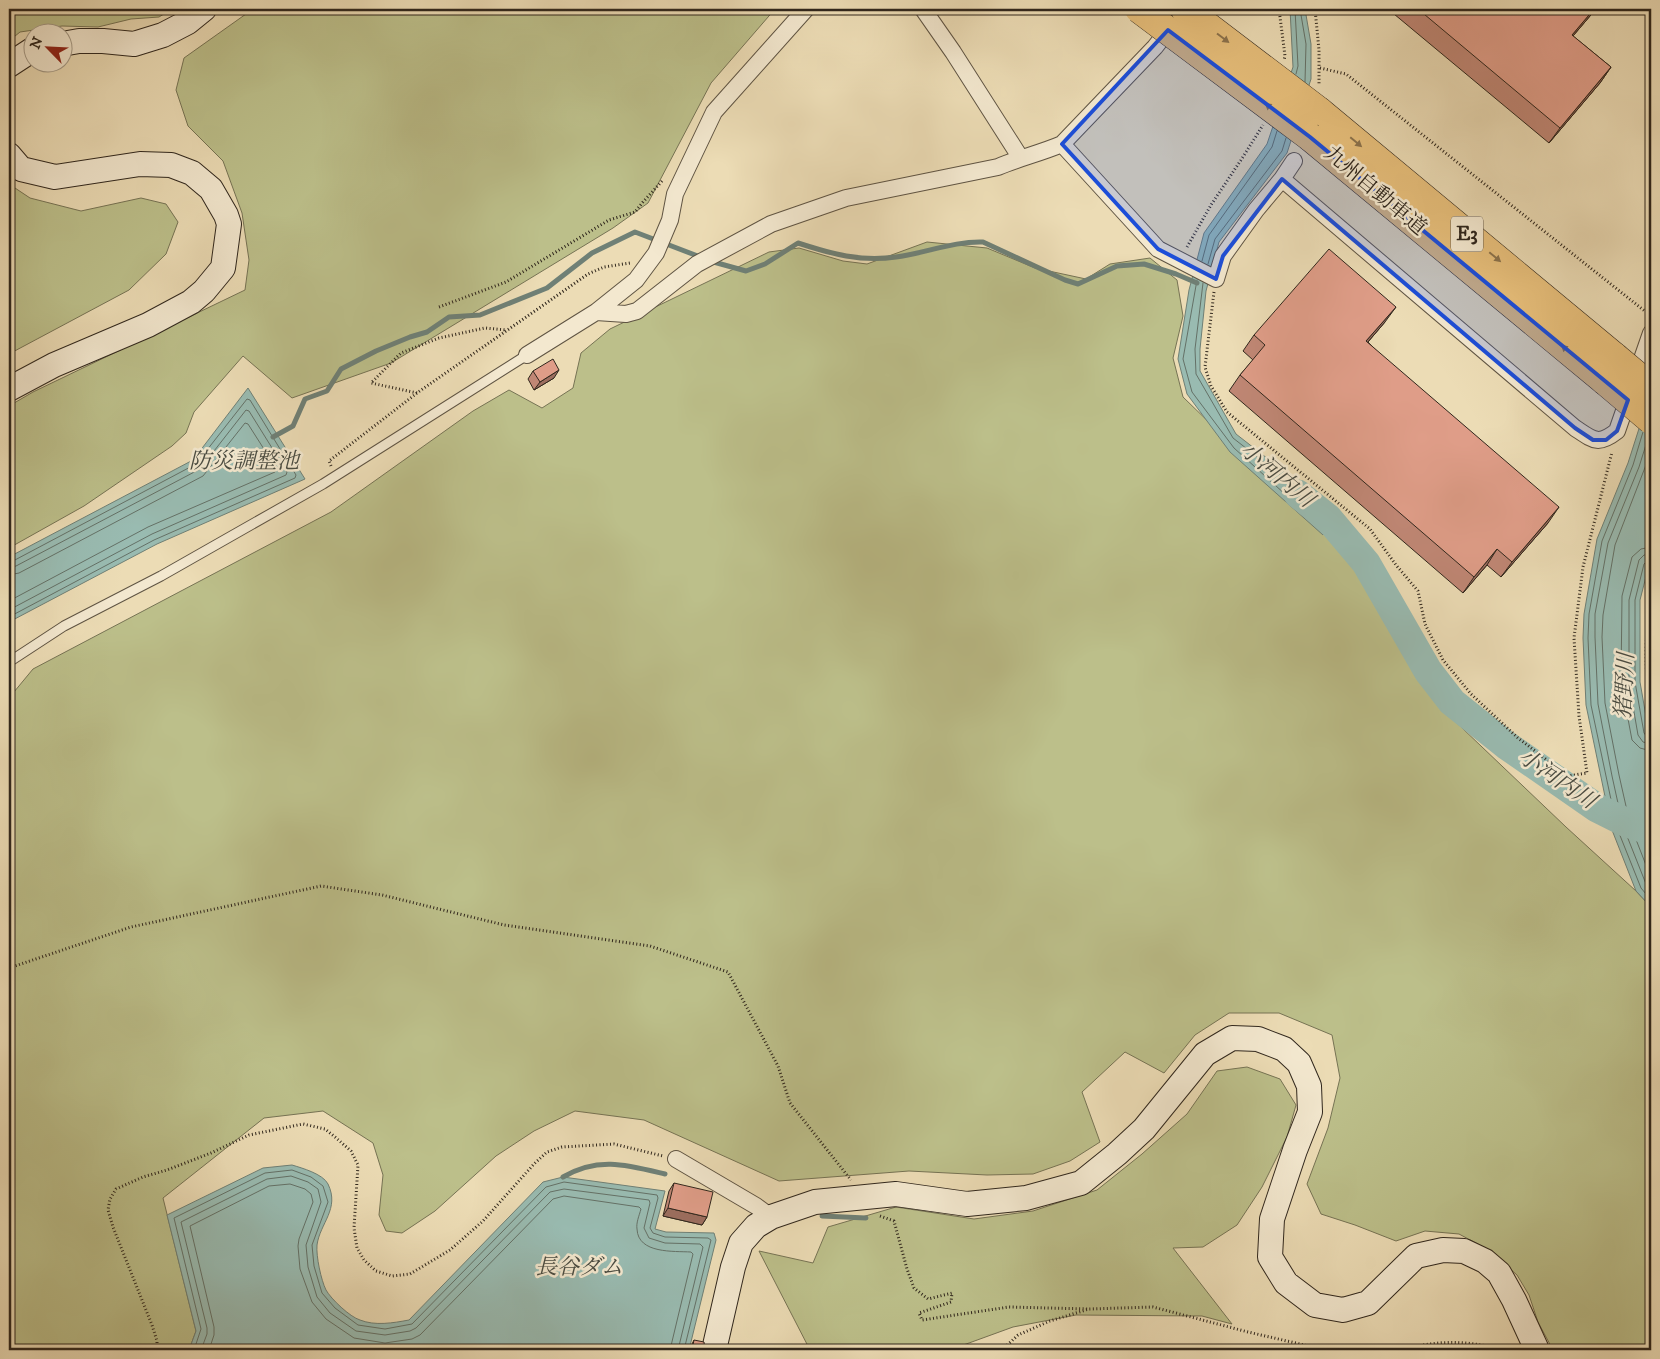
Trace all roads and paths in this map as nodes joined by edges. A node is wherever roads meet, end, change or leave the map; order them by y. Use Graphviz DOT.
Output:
graph roads {
  1 [pos="204,9"];
  2 [pos="806,9"];
  3 [pos="923,9"];
  4 [pos="1139,9"];
  5 [pos="1185,9"];
  6 [pos="1279,9"];
  7 [pos="1315,9"];
  8 [pos="72,42"];
  9 [pos="1285,56"];
  10 [pos="22,57"];
  11 [pos="9,65"];
  12 [pos="1320,68"];
  13 [pos="1320,82"];
  14 [pos="1262,129"];
  15 [pos="1062,144"];
  16 [pos="9,155"];
  17 [pos="1020,157"];
  18 [pos="1294,161"];
  19 [pos="688,166"];
  20 [pos="1282,179"];
  21 [pos="652,258"];
  22 [pos="1180,260"];
  23 [pos="1216,279"];
  24 [pos="440,307"];
  25 [pos="596,312"];
  26 [pos="1651,316"];
  27 [pos="507,330"];
  28 [pos="1651,334"];
  29 [pos="527,355"];
  30 [pos="1651,387"];
  31 [pos="9,389"];
  32 [pos="417,393"];
  33 [pos="1651,420"];
  34 [pos="1616,431"];
  35 [pos="335,477"];
  36 [pos="1651,591"];
  37 [pos="9,662"];
  38 [pos="1651,713"];
  39 [pos="9,968"];
  40 [pos="676,1159"];
  41 [pos="870,1206"];
  42 [pos="771,1217"];
  43 [pos="1089,1310"];
  44 [pos="157,1350"];
  45 [pos="714,1350"];
  46 [pos="1002,1350"];
  47 [pos="1326,1350"];
  48 [pos="1403,1350"];
  49 [pos="1501,1350"];
  50 [pos="1537,1350"];
  1 -- 8 [label="street"];
  2 -- 19 [label="street"];
  3 -- 17 [label="street"];
  33 -- 4 [label="highway, 九州自動車道 / E3, one-way, bridge"];
  5 -- 15 [label="street"];
  5 -- 30 [label="highway, 九州自動車道 / E3, one-way, bridge"];
  6 -- 9 [label="path"];
  7 -- 12 [label="path"];
  10 -- 11 [label="street"];
  12 -- 13 [label="path"];
  12 -- 26 [label="path"];
  14 -- 22 [label="path"];
  15 -- 17 [label="street"];
  15 -- 22 [label="street"];
  16 -- 31 [label="street"];
  17 -- 25 [label="street"];
  18 -- 20 [label="street"];
  19 -- 21 [label="street"];
  19 -- 24 [label="path"];
  20 -- 23 [label="street"];
  20 -- 34 [label="street"];
  21 -- 25 [label="street"];
  21 -- 27 [label="path"];
  22 -- 23 [label="street"];
  23 -- 34 [label="path"];
  25 -- 29 [label="street"];
  27 -- 32 [label="path"];
  27 -- 32 [label="path"];
  28 -- 34 [label="street"];
  29 -- 35 [label="lane"];
  32 -- 35 [label="path"];
  35 -- 37 [label="lane"];
  36 -- 38 [label="path"];
  39 -- 41 [label="path"];
  40 -- 42 [label="street"];
  40 -- 44 [label="path"];
  41 -- 42 [label="street"];
  41 -- 43 [label="path"];
  41 -- 50 [label="street"];
  42 -- 45 [label="street"];
  43 -- 46 [label="path"];
  43 -- 47 [label="path"];
  48 -- 49 [label="path"];
}
